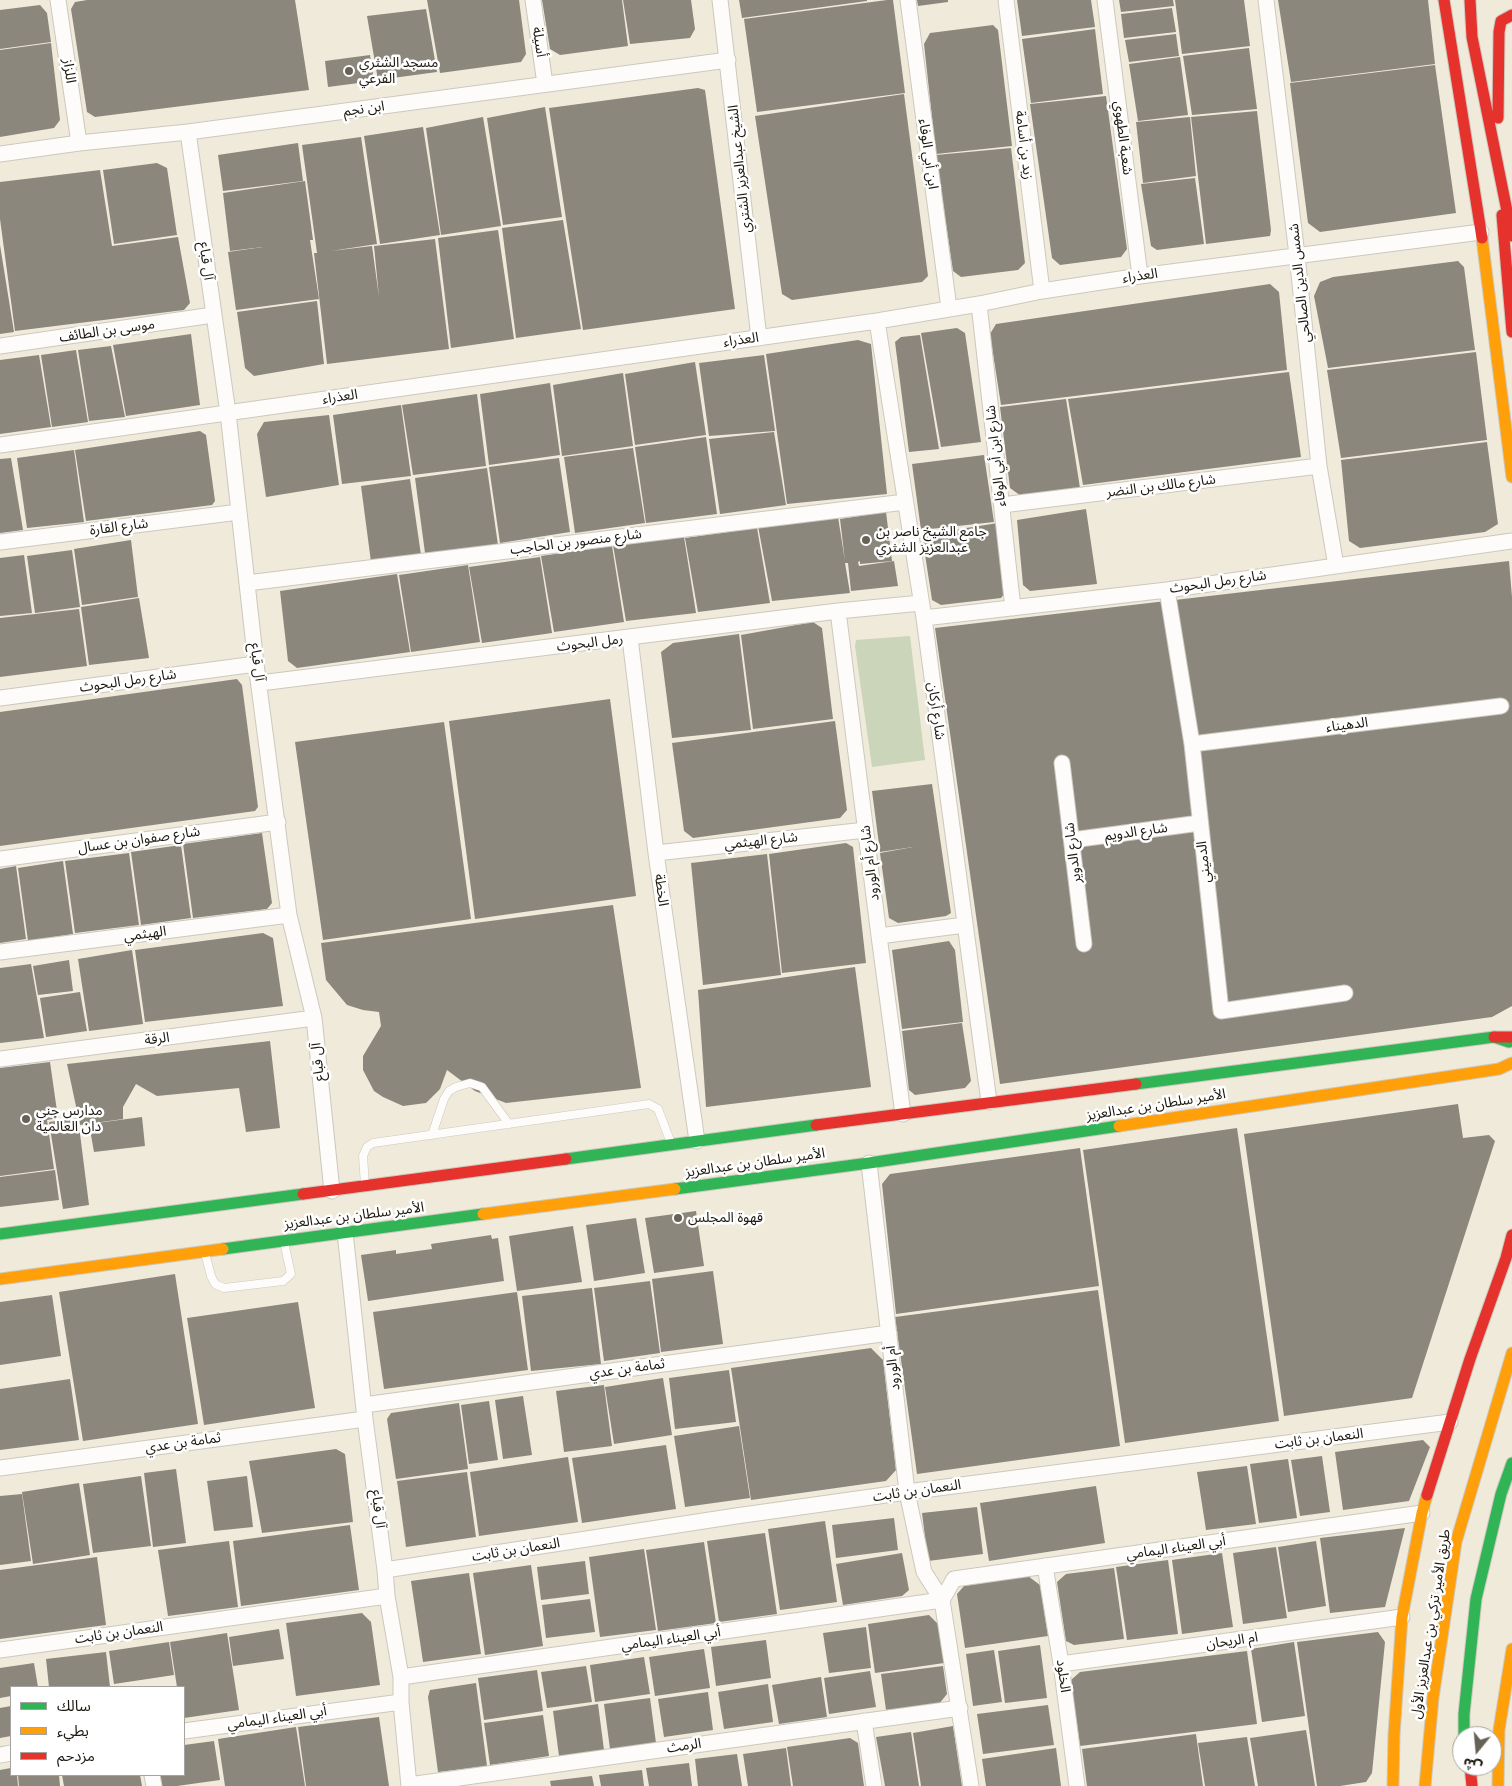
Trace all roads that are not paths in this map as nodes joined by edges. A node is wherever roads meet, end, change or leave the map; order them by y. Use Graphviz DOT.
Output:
graph roads {
  1 [pos="58,0"];
  2 [pos="533,0"];
  3 [pos="720,0"];
  4 [pos="908,0"];
  5 [pos="1006,0"];
  6 [pos="1105,0"];
  7 [pos="1266,0"];
  8 [pos="1444,0"];
  9 [pos="1470,0"];
  10 [pos="1512,15"];
  11 [pos="728,60"];
  12 [pos="545,84"];
  13 [pos="188,132"];
  14 [pos="79,143"];
  15 [pos="0,154"];
  16 [pos="1498,165"];
  17 [pos="1481,232"];
  18 [pos="1512,236"];
  19 [pos="1297,255"];
  20 [pos="1140,276"];
  21 [pos="1042,291"];
  22 [pos="979,304"];
  23 [pos="949,308"];
  24 [pos="213,316"];
  25 [pos="877,321"];
  26 [pos="1512,332"];
  27 [pos="759,338"];
  28 [pos="0,346"];
  29 [pos="228,413"];
  30 [pos="0,445"];
  31 [pos="1319,466"];
  32 [pos="1512,477"];
  33 [pos="905,502"];
  34 [pos="1002,505"];
  35 [pos="239,512"];
  36 [pos="1512,541"];
  37 [pos="0,542"];
  38 [pos="1336,566"];
  39 [pos="247,583"];
  40 [pos="1167,590"];
  41 [pos="921,603"];
  42 [pos="1013,608"];
  43 [pos="838,611"];
  44 [pos="924,618"];
  45 [pos="630,638"];
  46 [pos="256,664"];
  47 [pos="260,683"];
  48 [pos="0,698"];
  49 [pos="1502,706"];
  50 [pos="1192,744"];
  51 [pos="1062,763"];
  52 [pos="278,822"];
  53 [pos="1200,824"];
  54 [pos="866,830"];
  55 [pos="1072,840"];
  56 [pos="656,852"];
  57 [pos="0,859"];
  58 [pos="289,915"];
  59 [pos="965,925"];
  60 [pos="878,936"];
  61 [pos="1084,944"];
  62 [pos="0,952"];
  63 [pos="1345,993"];
  64 [pos="314,1018"];
  65 [pos="1494,1037"];
  66 [pos="1512,1037"];
  67 [pos="1512,1043"];
  68 [pos="0,1059"];
  69 [pos="1512,1063"];
  70 [pos="1499,1068"];
  71 [pos="1512,1070"];
  72 [pos="989,1102"];
  73 [pos="903,1114"];
  74 [pos="509,1124"];
  75 [pos="432,1135"];
  76 [pos="697,1141"];
  77 [pos="671,1144"];
  78 [pos="869,1163"];
  79 [pos="365,1186"];
  80 [pos="332,1192"];
  81 [pos="345,1232"];
  82 [pos="0,1234"];
  83 [pos="1512,1235"];
  84 [pos="284,1240"];
  85 [pos="205,1251"];
  86 [pos="0,1279"];
  87 [pos="889,1333"];
  88 [pos="1512,1353"];
  89 [pos="365,1412"];
  90 [pos="1450,1422"];
  91 [pos="1512,1463"];
  92 [pos="0,1468"];
  93 [pos="907,1492"];
  94 [pos="1422,1513"];
  95 [pos="1045,1566"];
  96 [pos="385,1570"];
  97 [pos="387,1596"];
  98 [pos="942,1600"];
  99 [pos="1402,1618"];
  100 [pos="1512,1649"];
  101 [pos="0,1650"];
  102 [pos="1061,1664"];
  103 [pos="401,1677"];
  104 [pos="401,1702"];
  105 [pos="960,1708"];
  106 [pos="864,1721"];
  107 [pos="1465,1726"];
  108 [pos="185,1731"];
  109 [pos="1505,1763"];
  110 [pos="409,1785"];
  111 [pos="1425,1785"];
  112 [pos="874,1786"];
  113 [pos="971,1786"];
  114 [pos="1077,1786"];
  115 [pos="1393,1786"];
  116 [pos="1498,1786"];
  1 -- 14 [label="street, اللزاز"];
  2 -- 12 [label="street, أسيلة"];
  3 -- 11 [label="street, الشيخ عبدالعزيز الشتري"];
  4 -- 23 [label="street, ابن أبي الوفاء"];
  5 -- 21 [label="street, زيد بن أسامة"];
  6 -- 20 [label="street, شعبة الطهوي"];
  7 -- 19 [label="street, شمس الدين الصالحي"];
  8 -- 17 [label="street"];
  9 -- 16 [label="street"];
  10 -- 16 [label="street"];
  11 -- 12 [label="street, ابن نجم"];
  11 -- 27 [label="street, الشيخ عبدالعزيز الشتري"];
  12 -- 13 [label="street, ابن نجم"];
  13 -- 14 [label="street, ابن نجم"];
  13 -- 24 [label="street, آل قباع"];
  14 -- 15 [label="street, ابن نجم"];
  16 -- 18 [label="street"];
  16 -- 26 [label="street"];
  17 -- 19 [label="street, العذراء"];
  17 -- 32 [label="street"];
  19 -- 20 [label="street, العذراء"];
  19 -- 31 [label="street, شمس الدين الصالحي"];
  20 -- 21 [label="street, العذراء"];
  21 -- 22 [label="street, العذراء"];
  22 -- 23 [label="street, العذراء"];
  22 -- 34 [label="street, شارع ابن أبي الوفاء"];
  23 -- 25 [label="street, العذراء"];
  24 -- 28 [label="street, موسى بن الطائف"];
  24 -- 29 [label="street, آل قباع"];
  25 -- 27 [label="street, العذراء"];
  25 -- 33 [label="street, شارع أركان"];
  27 -- 29 [label="street, العذراء"];
  29 -- 30 [label="street, العذراء"];
  29 -- 35 [label="street, آل قباع"];
  31 -- 34 [label="street, شارع مالك بن النضر"];
  31 -- 38 [label="street, شمس الدين الصالحي"];
  33 -- 39 [label="street, شارع منصور بن الحاجب"];
  33 -- 41 [label="street, شارع أركان"];
  34 -- 42 [label="street, شارع ابن أبي الوفاء"];
  35 -- 37 [label="street, شارع القارة"];
  35 -- 39 [label="street, آل قباع"];
  36 -- 38 [label="street, شارع رمل البحوث"];
  38 -- 40 [label="street, شارع رمل البحوث"];
  39 -- 46 [label="street, آل قباع"];
  40 -- 42 [label="street, شارع رمل البحوث"];
  40 -- 50 [label="street, الدميني"];
  41 -- 43 [label="street, رمل البحوث"];
  41 -- 44 [label="street, شارع أركان"];
  42 -- 44 [label="street, شارع رمل البحوث"];
  43 -- 45 [label="street, رمل البحوث"];
  43 -- 54 [label="street, شارع أم الورود"];
  44 -- 59 [label="street, شارع أركان"];
  45 -- 47 [label="street, رمل البحوث"];
  45 -- 56 [label="street, الخطة"];
  46 -- 47 [label="street, آل قباع"];
  46 -- 48 [label="street, شارع رمل البحوث"];
  47 -- 52 [label="street, آل قباع"];
  49 -- 50 [label="street, الدهيناء"];
  50 -- 53 [label="street, الدميني"];
  51 -- 55 [label="street, شارع الدوير"];
  52 -- 57 [label="street, شارع صفوان بن عسال"];
  52 -- 58 [label="street, آل قباع"];
  53 -- 55 [label="street, شارع الدويم"];
  53 -- 63 [label="street, الدميني"];
  54 -- 56 [label="street, شارع الهيثمي"];
  54 -- 60 [label="street, شارع أم الورود"];
  55 -- 61 [label="street, شارع الدوير"];
  56 -- 76 [label="street, الخطة"];
  58 -- 62 [label="street, الهيثمي"];
  58 -- 64 [label="street, آل قباع"];
  59 -- 60 [label="street"];
  59 -- 72 [label="street, شارع أركان"];
  60 -- 73 [label="street, شارع أم الورود"];
  64 -- 68 [label="street, الرقة"];
  64 -- 80 [label="street, آل قباع"];
  65 -- 66 [label="street"];
  65 -- 67 [label="street, الأمير سلطان بن عبدالعزيز"];
  65 -- 72 [label="street, الأمير سلطان بن عبدالعزيز"];
  69 -- 70 [label="street, الأمير سلطان بن عبدالعزيز"];
  70 -- 71 [label="street"];
  70 -- 78 [label="street, الأمير سلطان بن عبدالعزيز"];
  72 -- 73 [label="street, الأمير سلطان بن عبدالعزيز"];
  73 -- 76 [label="street, الأمير سلطان بن عبدالعزيز"];
  74 -- 75 [label="lane"];
  74 -- 75 [label="lane"];
  74 -- 77 [label="lane"];
  75 -- 79 [label="lane"];
  76 -- 77 [label="street, الأمير سلطان بن عبدالعزيز"];
  77 -- 79 [label="street, الأمير سلطان بن عبدالعزيز"];
  78 -- 81 [label="street, الأمير سلطان بن عبدالعزيز"];
  78 -- 87 [label="street, أم الورود"];
  79 -- 80 [label="street, الأمير سلطان بن عبدالعزيز"];
  80 -- 82 [label="street, الأمير سلطان بن عبدالعزيز"];
  81 -- 84 [label="street, الأمير سلطان بن عبدالعزيز"];
  81 -- 89 [label="street, آل قباع"];
  83 -- 90 [label="street"];
  84 -- 85 [label="street, الأمير سلطان بن عبدالعزيز"];
  84 -- 85 [label="lane"];
  85 -- 86 [label="street, الأمير سلطان بن عبدالعزيز"];
  87 -- 89 [label="street, ثمامة بن عدي"];
  87 -- 93 [label="street, أم الورود"];
  88 -- 111 [label="street, طريق الأمير تركي بن عبدالعزيز الأول"];
  89 -- 92 [label="street, ثمامة بن عدي"];
  89 -- 96 [label="street, آل قباع"];
  90 -- 93 [label="street, النعمان بن ثابت"];
  90 -- 94 [label="street"];
  91 -- 107 [label="street"];
  93 -- 96 [label="street, النعمان بن ثابت"];
  93 -- 98 [label="street, أم الورود"];
  94 -- 95 [label="street, أبي العيناء اليمامي"];
  94 -- 99 [label="street"];
  95 -- 98 [label="street, أبي العيناء اليمامي"];
  95 -- 102 [label="street, الخلود"];
  96 -- 97 [label="street, آل قباع"];
  97 -- 101 [label="street, النعمان بن ثابت"];
  97 -- 103 [label="street, آل قباع"];
  98 -- 103 [label="street, أبي العيناء اليمامي"];
  98 -- 105 [label="street"];
  99 -- 102 [label="street, ام الريحان"];
  99 -- 115 [label="street"];
  100 -- 109 [label="street"];
  102 -- 114 [label="street, الخلود"];
  103 -- 104 [label="street, آل قباع"];
  104 -- 108 [label="street, أبي العيناء اليمامي"];
  104 -- 110 [label="street, آل قباع"];
  105 -- 106 [label="street, الرمث"];
  105 -- 113 [label="street"];
  106 -- 110 [label="street, الرمث"];
  106 -- 112 [label="street"];
  109 -- 116 [label="street"];
}
